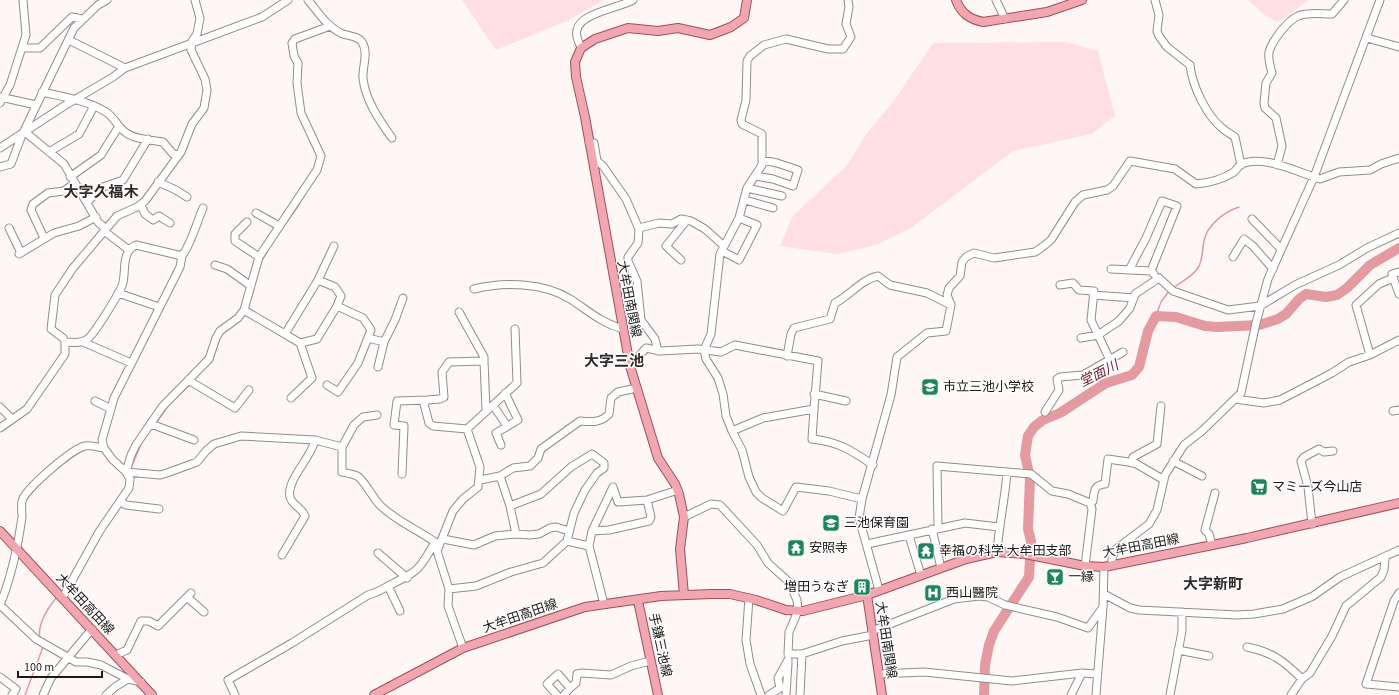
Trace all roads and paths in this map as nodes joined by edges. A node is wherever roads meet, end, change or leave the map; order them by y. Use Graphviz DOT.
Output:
graph roads {
  1 [pos="23,0"];
  2 [pos="107,0"];
  3 [pos="195,0"];
  4 [pos="288,0"];
  5 [pos="308,0"];
  6 [pos="633,0"];
  7 [pos="747,0"];
  8 [pos="848,0"];
  9 [pos="956,0"];
  10 [pos="996,0"];
  11 [pos="1082,0"];
  12 [pos="1155,0"];
  13 [pos="1344,0"];
  14 [pos="1380,0"];
  15 [pos="82,18"];
  16 [pos="1005,19"];
  17 [pos="330,26"];
  18 [pos="1367,38"];
  19 [pos="69,40"];
  20 [pos="192,42"];
  21 [pos="1399,47"];
  22 [pos="22,48"];
  23 [pos="581,48"];
  24 [pos="125,68"];
  25 [pos="42,92"];
  26 [pos="1,99"];
  27 [pos="74,100"];
  28 [pos="36,105"];
  29 [pos="94,106"];
  30 [pos="119,126"];
  31 [pos="23,133"];
  32 [pos="392,138"];
  33 [pos="148,139"];
  34 [pos="589,143"];
  35 [pos="0,148"];
  36 [pos="49,152"];
  37 [pos="178,155"];
  38 [pos="1399,158"];
  39 [pos="762,160"];
  40 [pos="1241,165"];
  41 [pos="1277,165"];
  42 [pos="0,167"];
  43 [pos="755,176"];
  44 [pos="1314,177"];
  45 [pos="72,180"];
  46 [pos="158,182"];
  47 [pos="747,188"];
  48 [pos="782,196"];
  49 [pos="187,197"];
  50 [pos="745,200"];
  51 [pos="87,202"];
  52 [pos="141,205"];
  53 [pos="203,208"];
  54 [pos="773,208"];
  55 [pos="256,213"];
  56 [pos="96,217"];
  57 [pos="739,218"];
  58 [pos="1252,219"];
  59 [pos="687,220"];
  60 [pos="248,222"];
  61 [pos="170,223"];
  62 [pos="279,226"];
  63 [pos="9,228"];
  64 [pos="639,228"];
  65 [pos="105,230"];
  66 [pos="1399,233"];
  67 [pos="44,238"];
  68 [pos="334,246"];
  69 [pos="723,249"];
  70 [pos="1281,249"];
  71 [pos="129,250"];
  72 [pos="182,256"];
  73 [pos="259,257"];
  74 [pos="1233,258"];
  75 [pos="681,260"];
  76 [pos="215,265"];
  77 [pos="1111,269"];
  78 [pos="1273,269"];
  79 [pos="1129,270"];
  80 [pos="1151,271"];
  81 [pos="1399,272"];
  82 [pos="1159,278"];
  83 [pos="1393,278"];
  84 [pos="318,280"];
  85 [pos="1060,284"];
  86 [pos="251,286"];
  87 [pos="474,289"];
  88 [pos="118,293"];
  89 [pos="1399,294"];
  90 [pos="1093,295"];
  91 [pos="403,298"];
  92 [pos="1134,298"];
  93 [pos="951,305"];
  94 [pos="338,306"];
  95 [pos="1260,306"];
  96 [pos="159,307"];
  97 [pos="244,310"];
  98 [pos="459,312"];
  99 [pos="515,329"];
  100 [pos="623,329"];
  101 [pos="285,334"];
  102 [pos="1098,335"];
  103 [pos="368,338"];
  104 [pos="1081,338"];
  105 [pos="1399,340"];
  106 [pos="66,342"];
  107 [pos="83,342"];
  108 [pos="384,342"];
  109 [pos="300,343"];
  110 [pos="704,350"];
  111 [pos="658,351"];
  112 [pos="1123,352"];
  113 [pos="1370,355"];
  114 [pos="787,356"];
  115 [pos="1109,358"];
  116 [pos="484,361"];
  117 [pos="131,363"];
  118 [pos="630,366"];
  119 [pos="378,367"];
  120 [pos="188,380"];
  121 [pos="327,385"];
  122 [pos="637,388"];
  123 [pos="249,390"];
  124 [pos="505,393"];
  125 [pos="814,394"];
  126 [pos="291,398"];
  127 [pos="1235,399"];
  128 [pos="427,400"];
  129 [pos="95,401"];
  130 [pos="846,401"];
  131 [pos="493,405"];
  132 [pos="1161,406"];
  133 [pos="0,407"];
  134 [pos="111,409"];
  135 [pos="814,409"];
  136 [pos="486,410"];
  137 [pos="1045,412"];
  138 [pos="377,415"];
  139 [pos="12,419"];
  140 [pos="151,424"];
  141 [pos="507,426"];
  142 [pos="0,428"];
  143 [pos="467,429"];
  144 [pos="732,431"];
  145 [pos="194,440"];
  146 [pos="315,440"];
  147 [pos="501,445"];
  148 [pos="342,447"];
  149 [pos="104,448"];
  150 [pos="1333,451"];
  151 [pos="1173,461"];
  152 [pos="1132,463"];
  153 [pos="872,465"];
  154 [pos="126,472"];
  155 [pos="1007,472"];
  156 [pos="402,474"];
  157 [pos="500,476"];
  158 [pos="1202,476"];
  159 [pos="480,480"];
  160 [pos="1164,480"];
  161 [pos="678,490"];
  162 [pos="1214,493"];
  163 [pos="862,499"];
  164 [pos="647,500"];
  165 [pos="120,501"];
  166 [pos="1090,503"];
  167 [pos="1399,503"];
  168 [pos="510,506"];
  169 [pos="159,509"];
  170 [pos="684,516"];
  171 [pos="1312,524"];
  172 [pos="998,527"];
  173 [pos="935,528"];
  174 [pos="0,531"];
  175 [pos="569,531"];
  176 [pos="592,532"];
  177 [pos="516,534"];
  178 [pos="909,536"];
  179 [pos="567,541"];
  180 [pos="439,542"];
  181 [pos="866,544"];
  182 [pos="1212,545"];
  183 [pos="589,546"];
  184 [pos="17,548"];
  185 [pos="1399,550"];
  186 [pos="997,552"];
  187 [pos="378,553"];
  188 [pos="282,555"];
  189 [pos="1385,558"];
  190 [pos="1086,566"];
  191 [pos="1108,566"];
  192 [pos="941,568"];
  193 [pos="921,575"];
  194 [pos="407,578"];
  195 [pos="4,585"];
  196 [pos="388,586"];
  197 [pos="449,589"];
  198 [pos="879,590"];
  199 [pos="1399,592"];
  200 [pos="1104,594"];
  201 [pos="684,595"];
  202 [pos="867,595"];
  203 [pos="63,597"];
  204 [pos="750,598"];
  205 [pos="638,601"];
  206 [pos="604,604"];
  207 [pos="0,605"];
  208 [pos="1103,607"];
  209 [pos="400,611"];
  210 [pos="798,611"];
  211 [pos="204,612"];
  212 [pos="1182,612"];
  213 [pos="92,629"];
  214 [pos="873,633"];
  215 [pos="1247,646"];
  216 [pos="463,648"];
  217 [pos="1178,650"];
  218 [pos="802,654"];
  219 [pos="116,655"];
  220 [pos="68,656"];
  221 [pos="1209,656"];
  222 [pos="788,657"];
  223 [pos="650,661"];
  224 [pos="1082,673"];
  225 [pos="880,674"];
  226 [pos="1097,674"];
  227 [pos="0,677"];
  228 [pos="128,679"];
  229 [pos="1302,679"];
  230 [pos="141,682"];
  231 [pos="1399,687"];
  232 [pos="570,688"];
  233 [pos="12,695"];
  234 [pos="43,695"];
  235 [pos="106,695"];
  236 [pos="152,695"];
  237 [pos="235,695"];
  238 [pos="374,695"];
  239 [pos="557,695"];
  240 [pos="564,695"];
  241 [pos="658,695"];
  242 [pos="761,695"];
  243 [pos="769,695"];
  244 [pos="786,695"];
  245 [pos="800,695"];
  246 [pos="882,695"];
  247 [pos="1071,695"];
  248 [pos="1096,695"];
  249 [pos="1170,695"];
  250 [pos="1291,695"];
  1 -- 22 [label="street"];
  2 -- 15 [label="street"];
  3 -- 20 [label="street"];
  4 -- 20 [label="street"];
  5 -- 17 [label="street"];
  6 -- 23 [label="street"];
  7 -- 23 [label="main road"];
  8 -- 39 [label="street"];
  9 -- 16 [label="main road"];
  10 -- 16 [label="street"];
  11 -- 16 [label="main road"];
  12 -- 40 [label="street"];
  13 -- 41 [label="street"];
  14 -- 18 [label="street"];
  15 -- 19 [label="street"];
  15 -- 22 [label="street"];
  17 -- 32 [label="street"];
  17 -- 62 [label="street"];
  18 -- 21 [label="street"];
  18 -- 44 [label="street"];
  19 -- 24 [label="street"];
  19 -- 25 [label="street"];
  20 -- 24 [label="street"];
  20 -- 37 [label="street"];
  22 -- 26 [label="street"];
  23 -- 34 [label="main road, 大牟田南関線"];
  24 -- 27 [label="street"];
  25 -- 27 [label="street"];
  25 -- 28 [label="street"];
  26 -- 28 [label="street"];
  27 -- 29 [label="street"];
  27 -- 31 [label="street"];
  28 -- 31 [label="street"];
  29 -- 30 [label="street"];
  29 -- 36 [label="street"];
  30 -- 33 [label="street"];
  30 -- 45 [label="street"];
  31 -- 35 [label="street"];
  31 -- 36 [label="street"];
  31 -- 42 [label="street"];
  33 -- 37 [label="street"];
  33 -- 51 [label="street"];
  34 -- 64 [label="street"];
  34 -- 100 [label="main road, 大牟田南関線"];
  36 -- 45 [label="street"];
  37 -- 46 [label="street"];
  38 -- 44 [label="street"];
  39 -- 43 [label="street"];
  39 -- 43 [label="street"];
  40 -- 41 [label="street"];
  40 -- 93 [label="street"];
  41 -- 44 [label="street"];
  43 -- 47 [label="street"];
  44 -- 70 [label="street"];
  45 -- 51 [label="street"];
  45 -- 67 [label="street"];
  46 -- 49 [label="street"];
  46 -- 52 [label="street"];
  47 -- 48 [label="street"];
  47 -- 50 [label="street"];
  50 -- 54 [label="street"];
  50 -- 57 [label="street"];
  51 -- 56 [label="street"];
  52 -- 61 [label="street"];
  52 -- 65 [label="street"];
  53 -- 72 [label="street"];
  55 -- 62 [label="street"];
  56 -- 65 [label="street"];
  56 -- 67 [label="street"];
  57 -- 69 [label="street"];
  57 -- 69 [label="street"];
  58 -- 70 [label="street"];
  59 -- 64 [label="street"];
  59 -- 69 [label="street"];
  59 -- 75 [label="street"];
  60 -- 73 [label="street"];
  62 -- 73 [label="street"];
  63 -- 67 [label="street"];
  64 -- 111 [label="street"];
  65 -- 71 [label="street"];
  65 -- 106 [label="street"];
  66 -- 95 [label="street"];
  68 -- 84 [label="street"];
  69 -- 110 [label="street"];
  70 -- 78 [label="street"];
  71 -- 72 [label="street"];
  71 -- 88 [label="street"];
  72 -- 96 [label="street"];
  73 -- 86 [label="street"];
  74 -- 78 [label="street"];
  76 -- 86 [label="street"];
  77 -- 79 [label="street"];
  78 -- 95 [label="street"];
  79 -- 80 [label="street"];
  79 -- 80 [label="street"];
  80 -- 82 [label="street"];
  81 -- 83 [label="street"];
  82 -- 92 [label="street"];
  82 -- 95 [label="street"];
  83 -- 89 [label="street"];
  83 -- 113 [label="street"];
  84 -- 94 [label="street"];
  84 -- 101 [label="street"];
  85 -- 90 [label="street"];
  86 -- 97 [label="street"];
  87 -- 100 [label="street"];
  88 -- 96 [label="street"];
  88 -- 107 [label="street"];
  90 -- 92 [label="street"];
  90 -- 102 [label="street"];
  91 -- 108 [label="street"];
  92 -- 102 [label="street"];
  93 -- 114 [label="street"];
  93 -- 153 [label="street"];
  94 -- 103 [label="street"];
  94 -- 109 [label="street"];
  95 -- 127 [label="street"];
  96 -- 117 [label="street"];
  97 -- 101 [label="street"];
  97 -- 120 [label="street"];
  98 -- 116 [label="street"];
  99 -- 124 [label="street"];
  100 -- 118 [label="main road, 大牟田南関線"];
  101 -- 109 [label="street"];
  102 -- 104 [label="street"];
  102 -- 115 [label="street"];
  103 -- 108 [label="street"];
  103 -- 121 [label="street"];
  105 -- 113 [label="street"];
  106 -- 107 [label="street"];
  106 -- 139 [label="street"];
  107 -- 117 [label="street"];
  108 -- 119 [label="street"];
  109 -- 126 [label="street"];
  110 -- 111 [label="street"];
  110 -- 114 [label="street"];
  110 -- 144 [label="street"];
  111 -- 118 [label="street"];
  112 -- 115 [label="street"];
  113 -- 127 [label="street"];
  114 -- 125 [label="street"];
  115 -- 137 [label="street"];
  116 -- 128 [label="street"];
  116 -- 136 [label="street"];
  117 -- 134 [label="street"];
  118 -- 122 [label="main road, 大牟田南関線"];
  120 -- 123 [label="street"];
  120 -- 140 [label="street"];
  122 -- 157 [label="street"];
  122 -- 161 [label="main road, 大牟田南関線"];
  124 -- 131 [label="street"];
  124 -- 141 [label="street"];
  125 -- 130 [label="street"];
  125 -- 135 [label="street"];
  127 -- 151 [label="street"];
  128 -- 143 [label="street"];
  128 -- 156 [label="street"];
  129 -- 134 [label="street"];
  131 -- 136 [label="street"];
  131 -- 141 [label="street"];
  132 -- 152 [label="street"];
  133 -- 139 [label="street"];
  134 -- 149 [label="street"];
  135 -- 144 [label="street"];
  135 -- 153 [label="street"];
  136 -- 143 [label="street"];
  138 -- 148 [label="street"];
  139 -- 142 [label="street"];
  140 -- 145 [label="street"];
  140 -- 154 [label="street"];
  141 -- 147 [label="street"];
  143 -- 159 [label="street"];
  144 -- 163 [label="street"];
  146 -- 148 [label="street"];
  146 -- 154 [label="street"];
  146 -- 188 [label="street"];
  148 -- 180 [label="street"];
  149 -- 154 [label="street"];
  149 -- 184 [label="street"];
  150 -- 171 [label="street"];
  151 -- 158 [label="street"];
  151 -- 160 [label="street"];
  152 -- 160 [label="street"];
  152 -- 166 [label="street"];
  153 -- 163 [label="street"];
  154 -- 165 [label="street"];
  155 -- 166 [label="street"];
  155 -- 172 [label="street"];
  155 -- 173 [label="street"];
  157 -- 159 [label="street"];
  157 -- 168 [label="street"];
  159 -- 180 [label="street"];
  160 -- 191 [label="street"];
  161 -- 164 [label="street"];
  161 -- 170 [label="main road, 大牟田南関線"];
  162 -- 182 [label="street"];
  163 -- 181 [label="street"];
  164 -- 176 [label="street"];
  164 -- 176 [label="street"];
  165 -- 169 [label="street"];
  165 -- 203 [label="street"];
  166 -- 190 [label="street"];
  167 -- 171 [label="main road, 大牟田高田線"];
  168 -- 175 [label="street"];
  168 -- 177 [label="street"];
  170 -- 201 [label="main road, 大牟田南関線"];
  170 -- 210 [label="street"];
  171 -- 182 [label="main road, 大牟田高田線"];
  172 -- 173 [label="street"];
  172 -- 186 [label="street"];
  173 -- 178 [label="street"];
  173 -- 192 [label="street"];
  174 -- 184 [label="main road, 大牟田高田線"];
  175 -- 177 [label="street"];
  175 -- 179 [label="street"];
  176 -- 183 [label="street"];
  177 -- 180 [label="street"];
  178 -- 181 [label="street"];
  178 -- 193 [label="street"];
  179 -- 183 [label="street"];
  179 -- 197 [label="street"];
  180 -- 194 [label="street"];
  180 -- 197 [label="street"];
  181 -- 198 [label="street"];
  182 -- 191 [label="main road, 大牟田高田線"];
  183 -- 206 [label="street"];
  184 -- 195 [label="street"];
  184 -- 203 [label="main road, 大牟田高田線"];
  185 -- 212 [label="street"];
  186 -- 190 [label="main road, 大牟田高田線"];
  186 -- 192 [label="main road, 大牟田高田線"];
  187 -- 194 [label="street"];
  189 -- 229 [label="street"];
  190 -- 191 [label="main road, 大牟田高田線"];
  191 -- 200 [label="street"];
  192 -- 193 [label="main road, 大牟田高田線"];
  193 -- 198 [label="main road, 大牟田高田線"];
  194 -- 196 [label="street"];
  195 -- 207 [label="street"];
  196 -- 209 [label="street"];
  196 -- 237 [label="street"];
  197 -- 216 [label="street"];
  198 -- 202 [label="main road, 大牟田高田線"];
  199 -- 231 [label="street"];
  200 -- 208 [label="street"];
  200 -- 212 [label="street"];
  201 -- 204 [label="main road, 大牟田南関線"];
  201 -- 205 [label="main road, 大牟田高田線"];
  202 -- 210 [label="main road, 大牟田南関線"];
  202 -- 214 [label="main road, 大牟田南関線"];
  203 -- 213 [label="main road, 大牟田高田線"];
  204 -- 210 [label="main road, 大牟田南関線"];
  204 -- 242 [label="street"];
  205 -- 206 [label="main road, 大牟田高田線"];
  205 -- 223 [label="main road, 手鎌三池線"];
  206 -- 216 [label="main road, 大牟田高田線"];
  207 -- 220 [label="street"];
  208 -- 214 [label="street"];
  208 -- 226 [label="street"];
  210 -- 222 [label="street"];
  211 -- 219 [label="street"];
  212 -- 217 [label="street"];
  213 -- 219 [label="main road, 大牟田高田線"];
  213 -- 220 [label="street"];
  214 -- 218 [label="street"];
  214 -- 225 [label="main road, 大牟田南関線"];
  215 -- 229 [label="street"];
  216 -- 238 [label="main road, 大牟田高田線"];
  217 -- 221 [label="street"];
  217 -- 249 [label="street"];
  218 -- 222 [label="street"];
  218 -- 245 [label="street"];
  219 -- 230 [label="main road, 大牟田高田線"];
  220 -- 228 [label="street"];
  220 -- 234 [label="street"];
  222 -- 243 [label="street"];
  222 -- 244 [label="street"];
  223 -- 232 [label="street"];
  223 -- 241 [label="main road, 手鎌三池線"];
  224 -- 225 [label="street"];
  224 -- 226 [label="street"];
  224 -- 247 [label="street"];
  225 -- 246 [label="main road, 大牟田南関線"];
  226 -- 248 [label="street"];
  227 -- 233 [label="street"];
  228 -- 230 [label="street"];
  228 -- 235 [label="street"];
  229 -- 250 [label="street"];
  230 -- 236 [label="main road, 大牟田高田線"];
  232 -- 239 [label="street"];
  232 -- 240 [label="street"];
}
